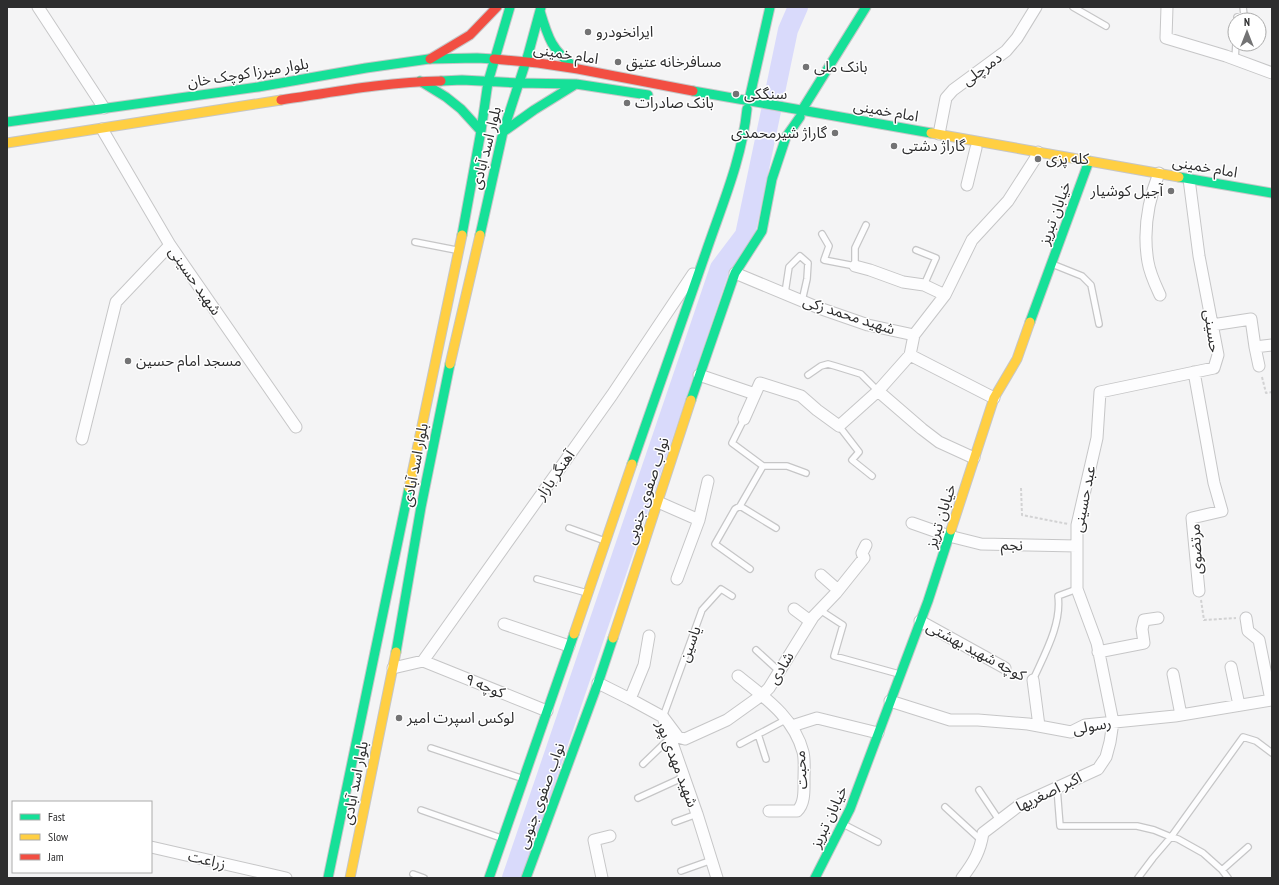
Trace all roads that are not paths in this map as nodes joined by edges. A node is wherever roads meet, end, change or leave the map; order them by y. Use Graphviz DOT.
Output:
graph roads {
  1 [pos="38,7"];
  2 [pos="497,7"];
  3 [pos="510,7"];
  4 [pos="770,7"];
  5 [pos="866,7"];
  6 [pos="1073,7"];
  7 [pos="1167,7"];
  8 [pos="1035,8"];
  9 [pos="540,9"];
  10 [pos="1106,26"];
  11 [pos="1236,52"];
  12 [pos="429,59"];
  13 [pos="494,59"];
  14 [pos="1235,60"];
  15 [pos="525,62"];
  16 [pos="578,69"];
  17 [pos="347,72"];
  18 [pos="1272,73"];
  19 [pos="420,81"];
  20 [pos="488,82"];
  21 [pos="518,83"];
  22 [pos="576,84"];
  23 [pos="352,89"];
  24 [pos="654,96"];
  25 [pos="752,106"];
  26 [pos="732,107"];
  27 [pos="104,108"];
  28 [pos="797,113"];
  29 [pos="7,122"];
  30 [pos="102,129"];
  31 [pos="481,131"];
  32 [pos="503,132"];
  33 [pos="939,138"];
  34 [pos="7,143"];
  35 [pos="976,148"];
  36 [pos="1037,155"];
  37 [pos="1088,164"];
  38 [pos="1158,176"];
  39 [pos="1190,182"];
  40 [pos="967,185"];
  41 [pos="1272,193"];
  42 [pos="1272,199"];
  43 [pos="866,225"];
  44 [pos="822,234"];
  45 [pos="415,242"];
  46 [pos="170,245"];
  47 [pos="459,250"];
  48 [pos="916,250"];
  49 [pos="702,261"];
  50 [pos="1052,264"];
  51 [pos="855,266"];
  52 [pos="735,273"];
  53 [pos="924,285"];
  54 [pos="785,293"];
  55 [pos="945,295"];
  56 [pos="1160,295"];
  57 [pos="802,301"];
  58 [pos="1099,324"];
  59 [pos="1212,325"];
  60 [pos="914,334"];
  61 [pos="1272,345"];
  62 [pos="1255,347"];
  63 [pos="910,355"];
  64 [pos="1260,366"];
  65 [pos="1194,372"];
  66 [pos="699,375"];
  67 [pos="808,375"];
  68 [pos="878,391"];
  69 [pos="1100,392"];
  70 [pos="755,394"];
  71 [pos="994,398"];
  72 [pos="744,419"];
  73 [pos="839,426"];
  74 [pos="296,427"];
  75 [pos="82,439"];
  76 [pos="974,458"];
  77 [pos="763,466"];
  78 [pos="806,473"];
  79 [pos="872,476"];
  80 [pos="708,481"];
  81 [pos="658,502"];
  82 [pos="740,506"];
  83 [pos="699,520"];
  84 [pos="912,523"];
  85 [pos="570,528"];
  86 [pos="776,528"];
  87 [pos="949,536"];
  88 [pos="606,541"];
  89 [pos="866,545"];
  90 [pos="1077,546"];
  91 [pos="750,569"];
  92 [pos="821,575"];
  93 [pos="537,579"];
  94 [pos="677,579"];
  95 [pos="1077,589"];
  96 [pos="838,590"];
  97 [pos="1199,591"];
  98 [pos="588,593"];
  99 [pos="732,596"];
  100 [pos="794,609"];
  101 [pos="820,610"];
  102 [pos="1158,618"];
  103 [pos="1246,618"];
  104 [pos="810,621"];
  105 [pos="920,621"];
  106 [pos="504,624"];
  107 [pos="649,636"];
  108 [pos="569,646"];
  109 [pos="756,650"];
  110 [pos="1098,652"];
  111 [pos="423,661"];
  112 [pos="1231,667"];
  113 [pos="392,668"];
  114 [pos="1005,668"];
  115 [pos="779,671"];
  116 [pos="1173,674"];
  117 [pos="900,675"];
  118 [pos="738,676"];
  119 [pos="1033,680"];
  120 [pos="598,683"];
  121 [pos="762,695"];
  122 [pos="630,699"];
  123 [pos="1272,700"];
  124 [pos="890,701"];
  125 [pos="1239,705"];
  126 [pos="547,711"];
  127 [pos="1181,715"];
  128 [pos="663,717"];
  129 [pos="789,722"];
  130 [pos="1113,722"];
  131 [pos="1038,726"];
  132 [pos="878,733"];
  133 [pos="758,734"];
  134 [pos="670,738"];
  135 [pos="368,739"];
  136 [pos="740,744"];
  137 [pos="431,748"];
  138 [pos="1272,753"];
  139 [pos="766,759"];
  140 [pos="643,764"];
  141 [pos="684,778"];
  142 [pos="523,779"];
  143 [pos="1057,787"];
  144 [pos="979,790"];
  145 [pos="638,798"];
  146 [pos="945,807"];
  147 [pos="421,810"];
  148 [pos="769,811"];
  149 [pos="697,814"];
  150 [pos="999,820"];
  151 [pos="675,822"];
  152 [pos="842,824"];
  153 [pos="610,836"];
  154 [pos="1171,837"];
  155 [pos="503,838"];
  156 [pos="982,841"];
  157 [pos="878,842"];
  158 [pos="152,847"];
  159 [pos="1248,848"];
  160 [pos="712,860"];
  161 [pos="1222,870"];
  162 [pos="681,871"];
  163 [pos="413,874"];
  164 [pos="286,878"];
  165 [pos="328,878"];
  166 [pos="350,878"];
  167 [pos="424,878"];
  168 [pos="489,878"];
  169 [pos="526,878"];
  170 [pos="602,878"];
  171 [pos="717,878"];
  172 [pos="815,878"];
  173 [pos="962,878"];
  174 [pos="1138,878"];
  175 [pos="1228,878"];
  1 -- 27 [label="street"];
  2 -- 12 [label="main road"];
  3 -- 13 [label="main road, بلوار اسد آبادی"];
  4 -- 25 [label="main road, نواب صفوی جنوبی"];
  5 -- 28 [label="main road, نواب صفوی جنوبی"];
  6 -- 10 [label="lane"];
  7 -- 14 [label="street"];
  8 -- 33 [label="street, دمرچلی"];
  9 -- 15 [label="main road, بلوار اسد آبادی"];
  9 -- 16 [label="main road"];
  11 -- 14 [label="lane"];
  12 -- 13 [label="main road, بلوار میرزا کوچک خان"];
  12 -- 17 [label="main road, بلوار میرزا کوچک خان"];
  13 -- 15 [label="main road, امام خمینی"];
  13 -- 20 [label="main road, بلوار اسد آبادی"];
  14 -- 18 [label="street"];
  15 -- 16 [label="main road, امام خمینی"];
  15 -- 21 [label="main road, بلوار اسد آبادی"];
  16 -- 25 [label="main road, امام خمینی"];
  17 -- 23 [label="main road"];
  17 -- 27 [label="main road, بلوار میرزا کوچک خان"];
  19 -- 20 [label="main road"];
  19 -- 23 [label="main road"];
  19 -- 31 [label="main road"];
  20 -- 21 [label="main road, امام خمینی"];
  20 -- 31 [label="main road, بلوار اسد آبادی"];
  21 -- 22 [label="main road, امام خمینی"];
  21 -- 32 [label="main road, بلوار اسد آبادی"];
  22 -- 24 [label="main road, امام خمینی"];
  22 -- 32 [label="main road"];
  23 -- 30 [label="main road"];
  25 -- 26 [label="main road, امام خمینی"];
  25 -- 28 [label="main road, امام خمینی"];
  25 -- 49 [label="main road, نواب صفوی جنوبی"];
  27 -- 29 [label="main road, بلوار میرزا کوچک خان"];
  28 -- 33 [label="main road, امام خمینی"];
  28 -- 52 [label="main road, نواب صفوی جنوبی"];
  30 -- 34 [label="main road"];
  30 -- 46 [label="street, شهید حسینی"];
  31 -- 47 [label="main road, بلوار اسد آبادی"];
  32 -- 113 [label="main road, بلوار اسد آبادی"];
  33 -- 35 [label="main road, امام خمینی"];
  33 -- 36 [label="main road, امام خمینی"];
  35 -- 36 [label="main road, امام خمینی"];
  35 -- 40 [label="street"];
  36 -- 37 [label="main road, امام خمینی"];
  36 -- 55 [label="street, شهید محمد زکی"];
  37 -- 38 [label="main road, امام خمینی"];
  37 -- 50 [label="main road, خیابان تبریز"];
  38 -- 39 [label="main road, امام خمینی"];
  38 -- 56 [label="street"];
  39 -- 41 [label="main road, امام خمینی"];
  39 -- 42 [label="main road, امام خمینی"];
  39 -- 59 [label="street, حسینی"];
  43 -- 51 [label="lane"];
  44 -- 51 [label="lane"];
  45 -- 47 [label="lane"];
  46 -- 74 [label="street, شهید حسینی"];
  46 -- 75 [label="street"];
  47 -- 135 [label="main road, بلوار اسد آبادی"];
  48 -- 53 [label="lane"];
  49 -- 88 [label="main road, نواب صفوی جنوبی"];
  49 -- 111 [label="street, آهنگر بازار"];
  50 -- 58 [label="lane"];
  50 -- 71 [label="main road, خیابان تبریز"];
  51 -- 53 [label="street"];
  52 -- 54 [label="street, شهید محمد زکی"];
  52 -- 66 [label="main road, نواب صفوی جنوبی"];
  53 -- 55 [label="street"];
  54 -- 57 [label="street, شهید محمد زکی"];
  54 -- 57 [label="lane"];
  55 -- 60 [label="street, شهید محمد زکی"];
  57 -- 60 [label="street, شهید محمد زکی"];
  59 -- 62 [label="street"];
  59 -- 65 [label="street, حسینی"];
  60 -- 63 [label="street"];
  61 -- 62 [label="street"];
  62 -- 64 [label="street"];
  63 -- 68 [label="street"];
  63 -- 71 [label="street"];
  65 -- 69 [label="street, حسینی"];
  65 -- 97 [label="street, مرتضوی"];
  66 -- 70 [label="street"];
  66 -- 81 [label="main road, نواب صفوی جنوبی"];
  67 -- 68 [label="lane"];
  68 -- 73 [label="street"];
  68 -- 76 [label="street"];
  69 -- 90 [label="street, عبد حسینی"];
  70 -- 72 [label="street"];
  70 -- 73 [label="street"];
  71 -- 76 [label="main road, خیابان تبریز"];
  72 -- 77 [label="lane"];
  73 -- 79 [label="lane"];
  76 -- 87 [label="main road, خیابان تبریز"];
  77 -- 78 [label="lane"];
  77 -- 82 [label="lane"];
  80 -- 83 [label="street"];
  81 -- 83 [label="street"];
  81 -- 120 [label="main road, نواب صفوی جنوبی"];
  82 -- 86 [label="lane"];
  82 -- 91 [label="lane"];
  83 -- 94 [label="street"];
  84 -- 87 [label="street, نجم"];
  85 -- 88 [label="lane"];
  87 -- 90 [label="street, نجم"];
  87 -- 105 [label="main road, خیابان تبریز"];
  88 -- 98 [label="main road, نواب صفوی جنوبی"];
  89 -- 96 [label="street, شادی"];
  90 -- 95 [label="street, عبد حسینی"];
  92 -- 96 [label="street"];
  93 -- 98 [label="lane"];
  95 -- 110 [label="street, عبد حسینی"];
  95 -- 119 [label="lane"];
  96 -- 101 [label="street, شادی"];
  98 -- 108 [label="main road, نواب صفوی جنوبی"];
  99 -- 128 [label="lane, یاسین"];
  100 -- 104 [label="street"];
  101 -- 104 [label="street, شادی"];
  101 -- 117 [label="lane"];
  102 -- 110 [label="street"];
  103 -- 123 [label="street"];
  104 -- 115 [label="street, شادی"];
  105 -- 114 [label="street, کوچه شهید بهشتی"];
  105 -- 117 [label="main road, خیابان تبریز"];
  106 -- 108 [label="street"];
  107 -- 122 [label="street"];
  108 -- 126 [label="main road, نواب صفوی جنوبی"];
  109 -- 115 [label="lane"];
  110 -- 130 [label="street, عبد حسینی"];
  111 -- 113 [label="street"];
  111 -- 126 [label="street, کوچه ۹"];
  112 -- 125 [label="street"];
  113 -- 135 [label="main road, بلوار اسد آبادی"];
  115 -- 121 [label="street, شادی"];
  116 -- 127 [label="street"];
  117 -- 124 [label="main road, خیابان تبریز"];
  118 -- 121 [label="street, محبت"];
  119 -- 131 [label="street"];
  120 -- 122 [label="street, شهید مهدی پور"];
  120 -- 169 [label="main road, نواب صفوی جنوبی"];
  121 -- 128 [label="street, شادی"];
  121 -- 129 [label="street, محبت"];
  122 -- 128 [label="street, شهید مهدی پور"];
  123 -- 125 [label="street, رسولی"];
  124 -- 131 [label="street, رسولی"];
  124 -- 132 [label="main road, خیابان تبریز"];
  125 -- 127 [label="street, رسولی"];
  126 -- 142 [label="main road, نواب صفوی جنوبی"];
  127 -- 130 [label="street, رسولی"];
  128 -- 134 [label="street, شهید مهدی پور"];
  129 -- 132 [label="street"];
  129 -- 133 [label="lane"];
  129 -- 148 [label="street, محبت"];
  130 -- 131 [label="street, رسولی"];
  130 -- 143 [label="street, اکبر اصغریها"];
  132 -- 152 [label="main road, خیابان تبریز"];
  133 -- 136 [label="lane"];
  133 -- 139 [label="lane"];
  134 -- 140 [label="lane"];
  134 -- 141 [label="street, شهید مهدی پور"];
  135 -- 165 [label="main road, بلوار اسد آبادی"];
  135 -- 166 [label="main road, بلوار اسد آبادی"];
  137 -- 142 [label="lane"];
  138 -- 154 [label="lane"];
  141 -- 145 [label="lane"];
  141 -- 149 [label="street, شهید مهدی پور"];
  142 -- 155 [label="main road, نواب صفوی جنوبی"];
  143 -- 150 [label="street, اکبر اصغریها"];
  143 -- 154 [label="lane"];
  144 -- 150 [label="lane"];
  146 -- 156 [label="lane"];
  147 -- 155 [label="lane"];
  149 -- 151 [label="lane"];
  149 -- 160 [label="street, شهید مهدی پور"];
  150 -- 156 [label="street, اکبر اصغریها"];
  152 -- 157 [label="lane"];
  152 -- 172 [label="main road, خیابان تبریز"];
  153 -- 170 [label="street"];
  154 -- 161 [label="lane"];
  154 -- 174 [label="lane"];
  155 -- 168 [label="main road, نواب صفوی جنوبی"];
  156 -- 173 [label="street, اکبر اصغریها"];
  158 -- 164 [label="street, زراعت"];
  159 -- 161 [label="lane"];
  160 -- 162 [label="lane"];
  160 -- 171 [label="street, شهید مهدی پور"];
  161 -- 175 [label="lane"];
  163 -- 167 [label="lane"];
}
